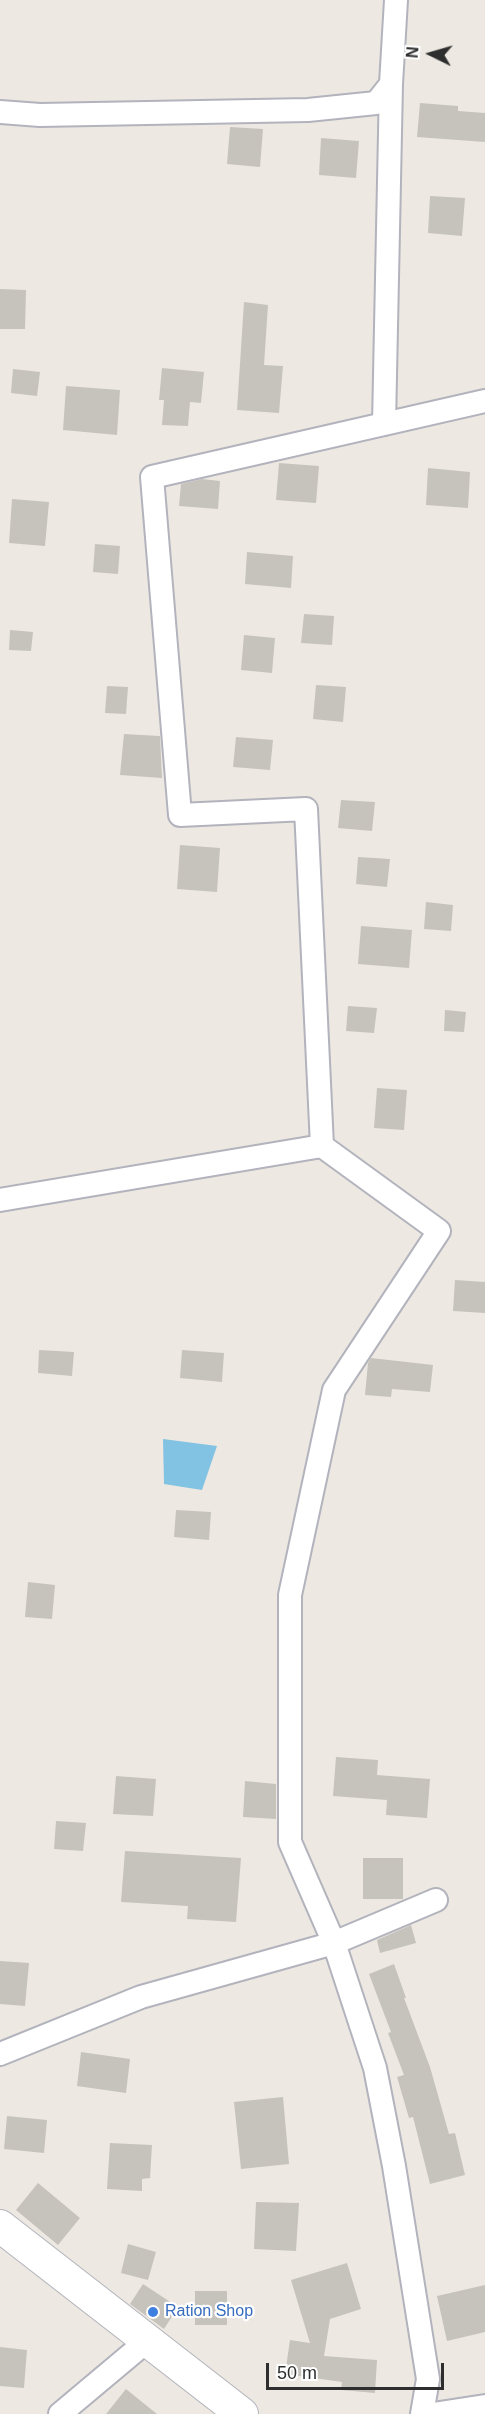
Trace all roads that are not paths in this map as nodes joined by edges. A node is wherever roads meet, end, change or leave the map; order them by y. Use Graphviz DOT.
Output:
graph roads {
  1 [pos="396,0"];
  2 [pos="391,84"];
  3 [pos="0,112"];
  4 [pos="485,401"];
  5 [pos="384,424"];
  6 [pos="322,1146"];
  7 [pos="0,1200"];
  8 [pos="436,1900"];
  9 [pos="334,1943"];
  10 [pos="0,2054"];
  11 [pos="0,2226"];
  12 [pos="147,2342"];
  13 [pos="485,2406"];
  14 [pos="60,2414"];
  15 [pos="242,2414"];
  16 [pos="422,2414"];
  17 [pos="433,2414"];
  1 -- 2 [label="street"];
  2 -- 3 [label="street"];
  2 -- 5 [label="street"];
  4 -- 5 [label="street"];
  5 -- 6 [label="street"];
  6 -- 7 [label="street"];
  6 -- 9 [label="street"];
  8 -- 9 [label="street"];
  9 -- 10 [label="street"];
  9 -- 16 [label="street"];
  11 -- 12 [label="main road"];
  12 -- 14 [label="street"];
  12 -- 15 [label="main road"];
  13 -- 17 [label="street"];
}
